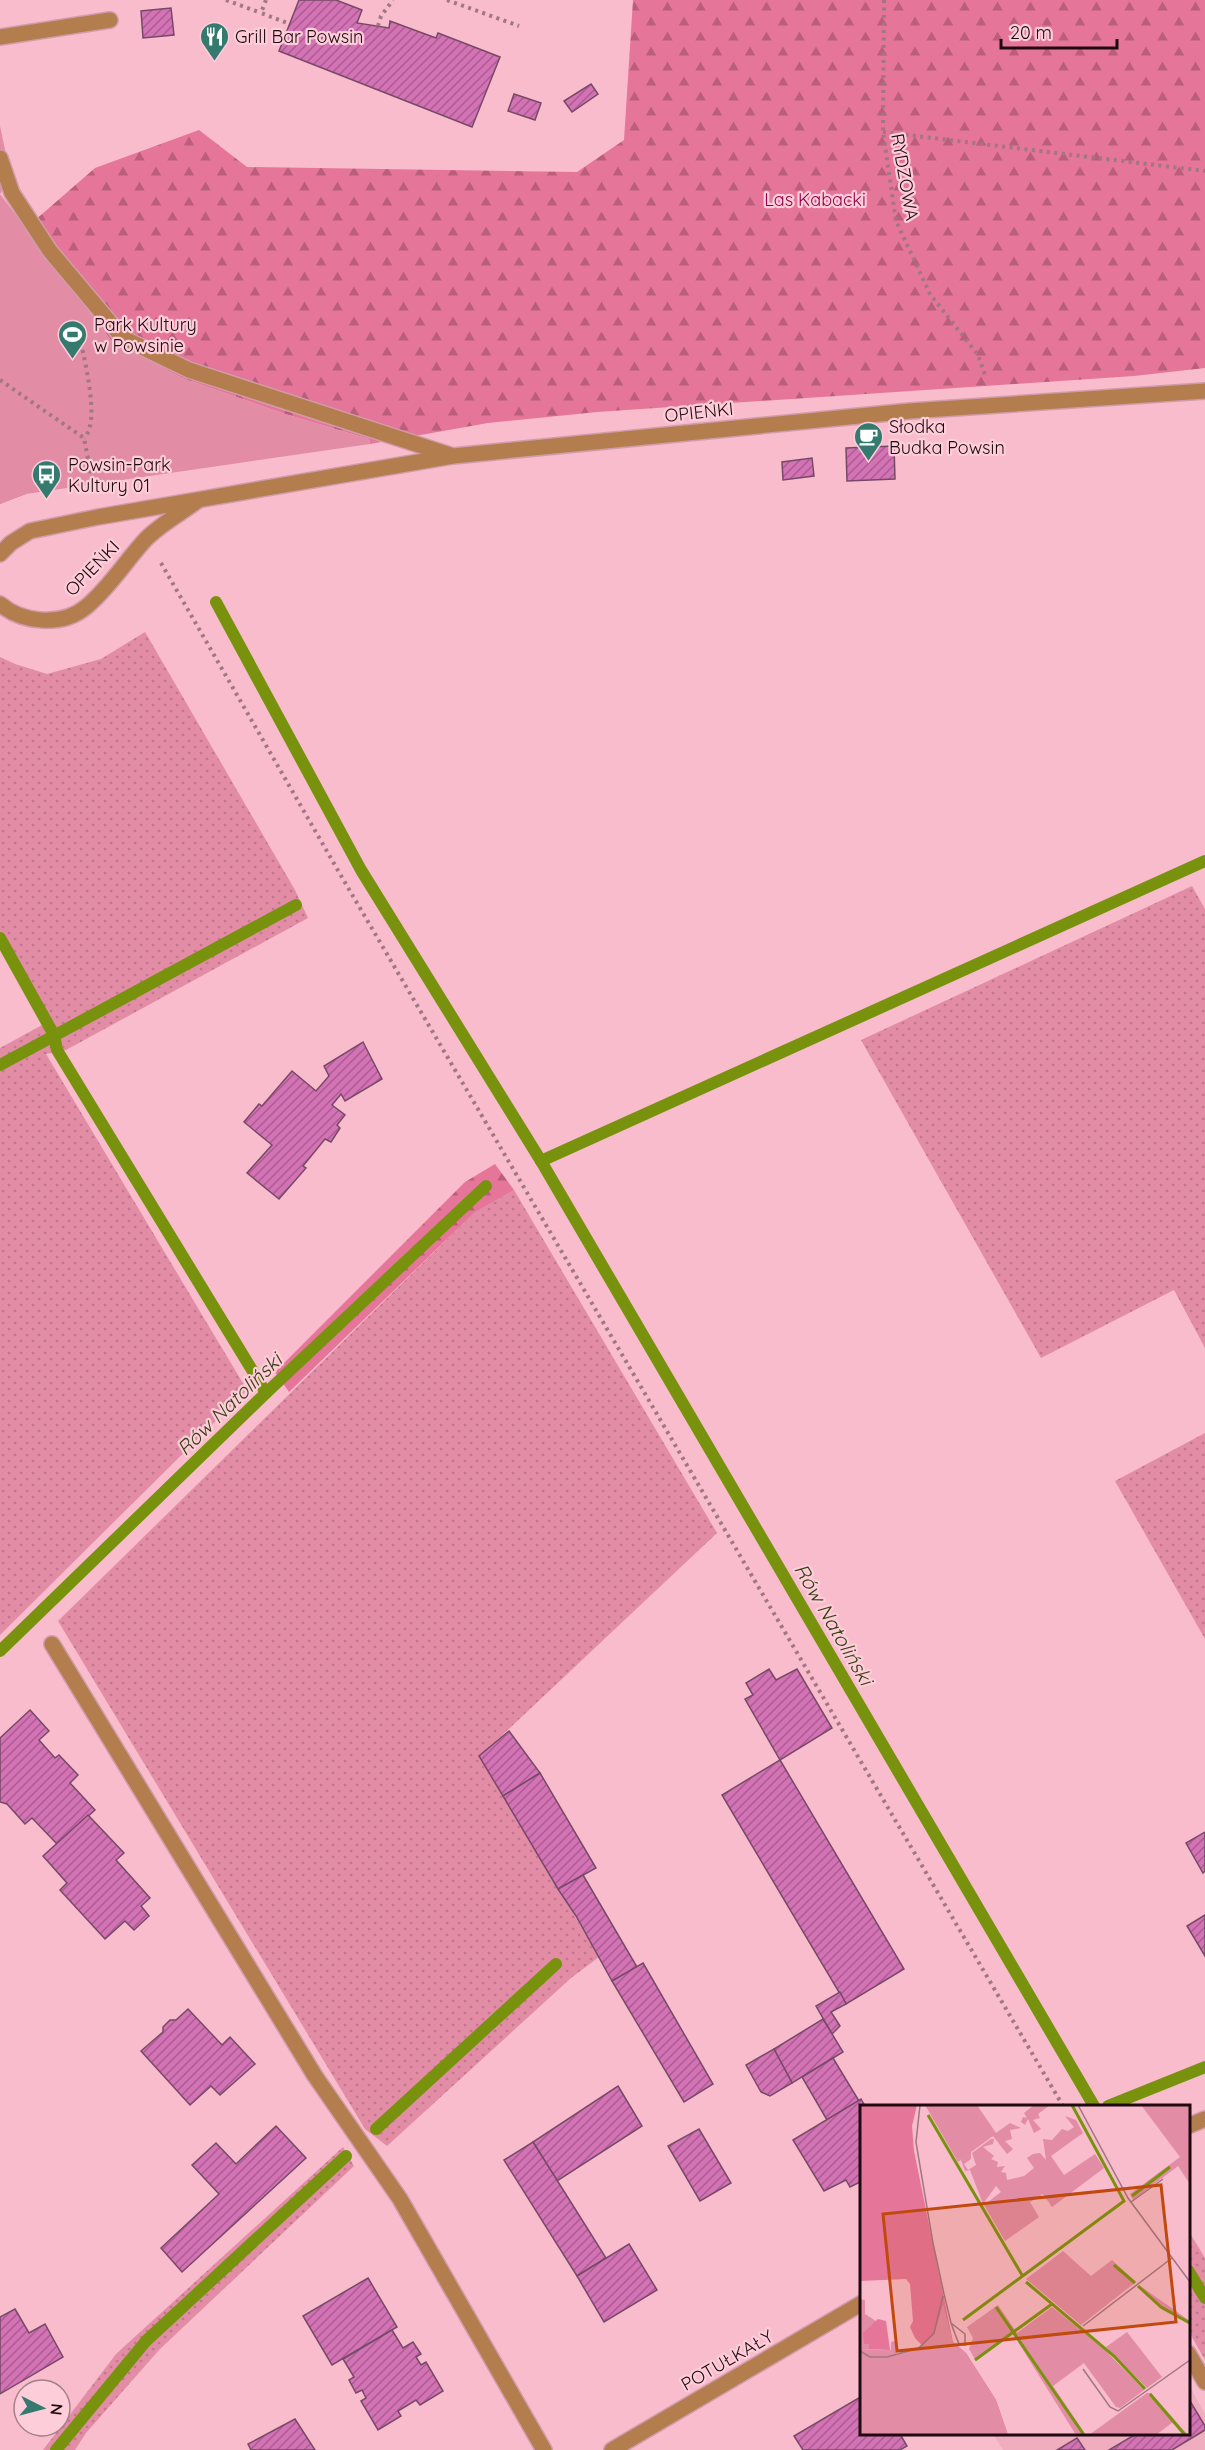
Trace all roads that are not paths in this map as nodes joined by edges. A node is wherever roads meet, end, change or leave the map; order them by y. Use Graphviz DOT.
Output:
graph roads {
  1 [pos="110,20"];
  2 [pos="0,37"];
  3 [pos="0,158"];
  4 [pos="1205,391"];
  5 [pos="453,456"];
  6 [pos="199,499"];
  7 [pos="0,554"];
  8 [pos="0,604"];
  9 [pos="52,1644"];
  10 [pos="1205,2119"];
  11 [pos="1190,2125"];
  12 [pos="860,2304"];
  13 [pos="1190,2356"];
  14 [pos="1205,2382"];
  15 [pos="544,2450"];
  16 [pos="612,2450"];
  1 -- 2 [label="street"];
  3 -- 5 [label="street"];
  4 -- 5 [label="street, OPIEŃKI"];
  5 -- 6 [label="street, OPIEŃKI"];
  6 -- 7 [label="street, OPIEŃKI"];
  6 -- 8 [label="street, OPIEŃKI"];
  9 -- 15 [label="street"];
  10 -- 11 [label="street"];
  12 -- 16 [label="street, POTUŁKAŁY"];
  13 -- 14 [label="street"];
}
